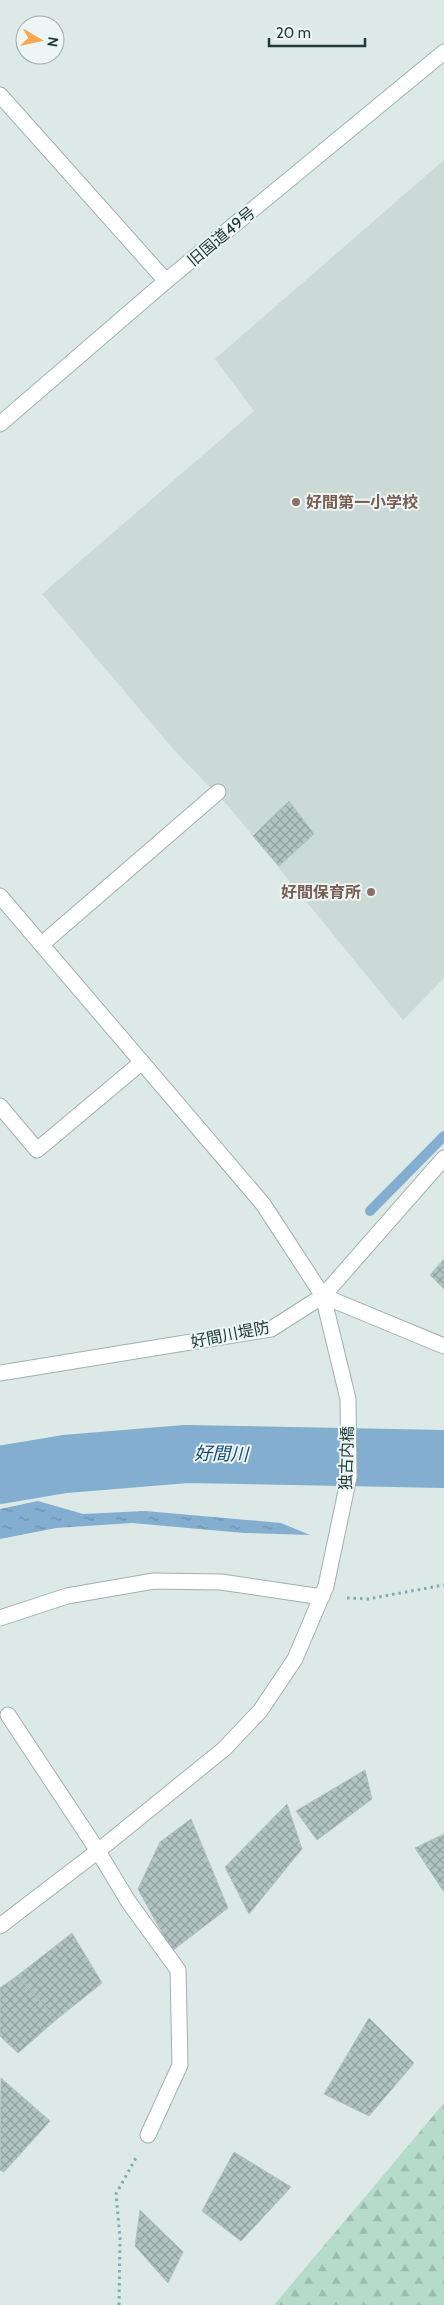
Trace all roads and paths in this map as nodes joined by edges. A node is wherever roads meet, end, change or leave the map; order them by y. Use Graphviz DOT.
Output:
graph roads {
  1 [pos="444,52"];
  2 [pos="0,95"];
  3 [pos="166,281"];
  4 [pos="0,424"];
  5 [pos="218,792"];
  6 [pos="0,896"];
  7 [pos="42,944"];
  8 [pos="142,1062"];
  9 [pos="0,1106"];
  10 [pos="444,1158"];
  11 [pos="323,1296"];
  12 [pos="444,1346"];
  13 [pos="0,1373"];
  14 [pos="444,1585"];
  15 [pos="324,1591"];
  16 [pos="0,1618"];
  17 [pos="8,1715"];
  18 [pos="98,1851"];
  19 [pos="0,1926"];
  20 [pos="148,2135"];
  21 [pos="118,2305"];
  1 -- 3 [label="street, 旧国道49号"];
  2 -- 3 [label="street"];
  3 -- 4 [label="street, 旧国道49号"];
  5 -- 7 [label="street"];
  6 -- 7 [label="street, 独古内橋"];
  7 -- 8 [label="street, 独古内橋"];
  8 -- 9 [label="street"];
  8 -- 11 [label="street, 独古内橋"];
  10 -- 11 [label="street, 好間川堤防"];
  11 -- 12 [label="street"];
  11 -- 13 [label="street, 好間川堤防"];
  11 -- 15 [label="street, 独古内橋"];
  14 -- 15 [label="path"];
  15 -- 16 [label="street"];
  15 -- 18 [label="street, 独古内橋"];
  17 -- 18 [label="street"];
  18 -- 19 [label="street, 独古内橋"];
  18 -- 20 [label="street"];
  20 -- 21 [label="path"];
}
